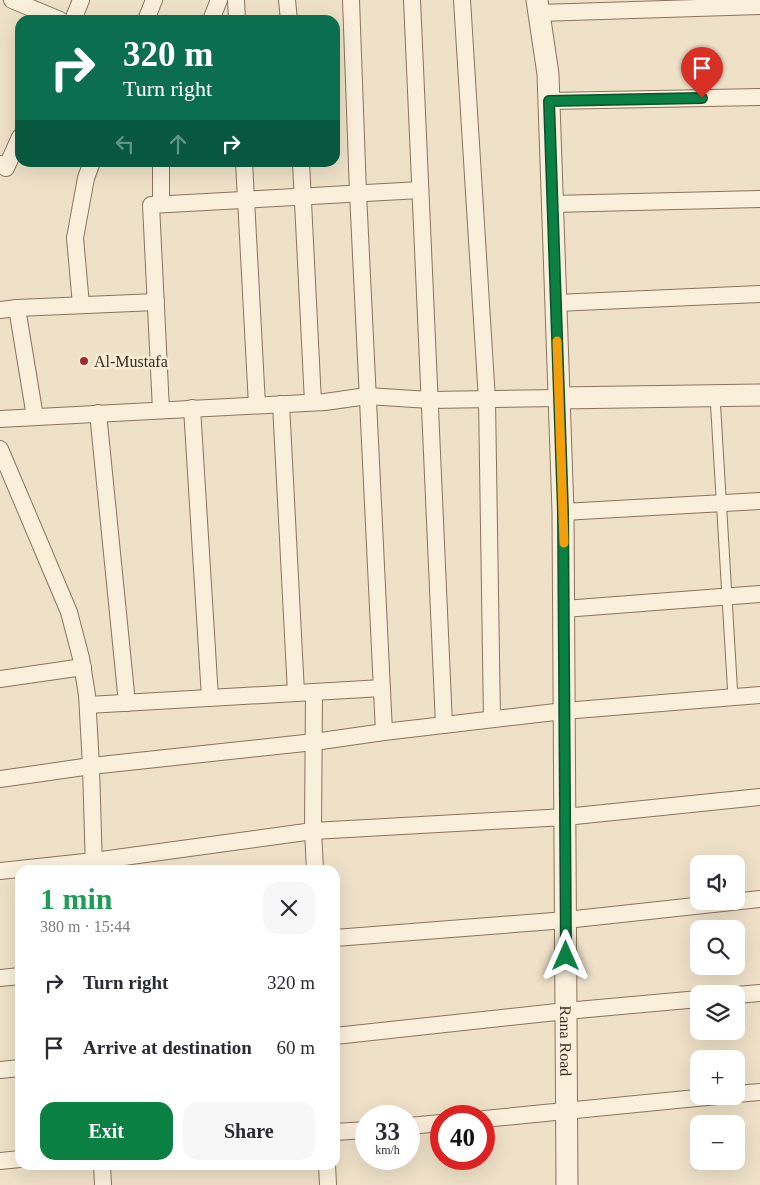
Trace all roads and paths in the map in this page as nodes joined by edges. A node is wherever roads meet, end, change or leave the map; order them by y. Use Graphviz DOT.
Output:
graph roads {
  1 [pos="12,0"];
  2 [pos="81,0"];
  3 [pos="154,0"];
  4 [pos="219,0"];
  5 [pos="236,0"];
  6 [pos="287,0"];
  7 [pos="351,0"];
  8 [pos="412,0"];
  9 [pos="462,0"];
  10 [pos="760,6"];
  11 [pos="538,7"];
  12 [pos="48,15"];
  13 [pos="75,15"];
  14 [pos="148,15"];
  15 [pos="213,15"];
  16 [pos="237,15"];
  17 [pos="288,15"];
  18 [pos="760,97"];
  19 [pos="549,101"];
  20 [pos="15,146"];
  21 [pos="90,167"];
  22 [pos="161,167"];
  23 [pos="244,167"];
  24 [pos="300,167"];
  25 [pos="2,169"];
  26 [pos="420,190"];
  27 [pos="358,193"];
  28 [pos="303,196"];
  29 [pos="246,199"];
  30 [pos="760,199"];
  31 [pos="161,204"];
  32 [pos="552,204"];
  33 [pos="760,294"];
  34 [pos="156,302"];
  35 [pos="556,303"];
  36 [pos="81,305"];
  37 [pos="17,308"];
  38 [pos="0,310"];
  39 [pos="760,395"];
  40 [pos="368,396"];
  41 [pos="714,396"];
  42 [pos="560,398"];
  43 [pos="430,400"];
  44 [pos="487,400"];
  45 [pos="313,402"];
  46 [pos="282,404"];
  47 [pos="257,405"];
  48 [pos="192,408"];
  49 [pos="161,410"];
  50 [pos="98,413"];
  51 [pos="35,417"];
  52 [pos="0,419"];
  53 [pos="0,449"];
  54 [pos="760,501"];
  55 [pos="720,503"];
  56 [pos="563,512"];
  57 [pos="760,594"];
  58 [pos="726,596"];
  59 [pos="564,609"];
  60 [pos="83,667"];
  61 [pos="0,679"];
  62 [pos="382,688"];
  63 [pos="314,692"];
  64 [pos="296,693"];
  65 [pos="760,695"];
  66 [pos="210,698"];
  67 [pos="733,698"];
  68 [pos="128,702"];
  69 [pos="88,705"];
  70 [pos="564,711"];
  71 [pos="492,719"];
  72 [pos="444,725"];
  73 [pos="384,732"];
  74 [pos="314,742"];
  75 [pos="91,766"];
  76 [pos="0,779"];
  77 [pos="760,797"];
  78 [pos="565,816"];
  79 [pos="313,831"];
  80 [pos="94,865"];
  81 [pos="315,865"];
  82 [pos="15,870"];
  83 [pos="0,871"];
  84 [pos="760,899"];
  85 [pos="566,920"];
  86 [pos="340,938"];
  87 [pos="15,976"];
  88 [pos="0,978"];
  89 [pos="760,993"];
  90 [pos="745,994"];
  91 [pos="690,999"];
  92 [pos="566,1011"];
  93 [pos="340,1035"];
  94 [pos="15,1068"];
  95 [pos="0,1070"];
  96 [pos="760,1092"];
  97 [pos="745,1093"];
  98 [pos="690,1099"];
  99 [pos="566,1112"];
  100 [pos="495,1118"];
  101 [pos="355,1131"];
  102 [pos="340,1132"];
  103 [pos="15,1160"];
  104 [pos="0,1161"];
  105 [pos="102,1170"];
  106 [pos="327,1170"];
  107 [pos="102,1185"];
  108 [pos="328,1185"];
  109 [pos="567,1185"];
  1 -- 12 [label="street"];
  2 -- 13 [label="street"];
  3 -- 14 [label="street"];
  4 -- 15 [label="street"];
  5 -- 16 [label="street"];
  6 -- 17 [label="street"];
  7 -- 27 [label="street"];
  8 -- 26 [label="street"];
  9 -- 44 [label="street"];
  10 -- 11 [label="street"];
  11 -- 19 [label="street, Rana Road"];
  18 -- 19 [label="street"];
  19 -- 32 [label="street, Rana Road"];
  20 -- 25 [label="street"];
  21 -- 36 [label="street"];
  22 -- 31 [label="street"];
  23 -- 29 [label="street"];
  24 -- 28 [label="street"];
  26 -- 27 [label="street"];
  26 -- 43 [label="street"];
  27 -- 28 [label="street"];
  27 -- 40 [label="street"];
  28 -- 29 [label="street"];
  28 -- 45 [label="street"];
  29 -- 31 [label="street"];
  29 -- 47 [label="street"];
  30 -- 32 [label="street"];
  31 -- 34 [label="street"];
  32 -- 35 [label="street, Rana Road"];
  33 -- 35 [label="street"];
  34 -- 36 [label="street"];
  34 -- 49 [label="street"];
  35 -- 42 [label="street, Rana Road"];
  36 -- 37 [label="street"];
  37 -- 38 [label="street"];
  37 -- 51 [label="street"];
  39 -- 41 [label="street"];
  40 -- 43 [label="street"];
  40 -- 45 [label="street"];
  40 -- 62 [label="street"];
  41 -- 42 [label="street"];
  41 -- 55 [label="lane"];
  42 -- 44 [label="street"];
  42 -- 56 [label="street, Rana Road"];
  43 -- 44 [label="street"];
  43 -- 72 [label="street"];
  44 -- 71 [label="street"];
  45 -- 46 [label="street"];
  46 -- 47 [label="street"];
  46 -- 64 [label="street"];
  47 -- 48 [label="street"];
  48 -- 49 [label="street"];
  48 -- 66 [label="street"];
  49 -- 50 [label="street"];
  50 -- 51 [label="street"];
  50 -- 68 [label="street"];
  51 -- 52 [label="street"];
  53 -- 60 [label="street"];
  54 -- 55 [label="street"];
  55 -- 56 [label="street"];
  55 -- 58 [label="lane"];
  56 -- 59 [label="street, Rana Road"];
  57 -- 58 [label="street"];
  58 -- 59 [label="street"];
  58 -- 67 [label="lane"];
  59 -- 70 [label="street, Rana Road"];
  60 -- 61 [label="street"];
  60 -- 69 [label="street"];
  62 -- 63 [label="street"];
  62 -- 73 [label="street"];
  63 -- 64 [label="street"];
  63 -- 74 [label="street"];
  64 -- 66 [label="street"];
  65 -- 67 [label="street"];
  66 -- 68 [label="street"];
  67 -- 70 [label="street"];
  68 -- 69 [label="street"];
  69 -- 75 [label="street"];
  70 -- 71 [label="street"];
  70 -- 78 [label="street, Rana Road"];
  71 -- 72 [label="street"];
  72 -- 73 [label="street"];
  73 -- 74 [label="street"];
  74 -- 75 [label="street"];
  74 -- 79 [label="street"];
  75 -- 76 [label="street"];
  75 -- 80 [label="street"];
  77 -- 78 [label="street"];
  78 -- 79 [label="street"];
  78 -- 85 [label="street, Rana Road"];
  79 -- 80 [label="street"];
  79 -- 81 [label="street"];
  82 -- 83 [label="street"];
  84 -- 85 [label="street"];
  85 -- 86 [label="street"];
  85 -- 92 [label="street, Rana Road"];
  87 -- 88 [label="street"];
  89 -- 90 [label="street"];
  91 -- 92 [label="street"];
  92 -- 93 [label="street"];
  92 -- 99 [label="street, Rana Road"];
  94 -- 95 [label="street"];
  96 -- 97 [label="street"];
  98 -- 99 [label="street"];
  99 -- 100 [label="street"];
  99 -- 109 [label="street, Rana Road"];
  101 -- 102 [label="street"];
  103 -- 104 [label="street"];
  105 -- 107 [label="street"];
  106 -- 108 [label="street"];
}
